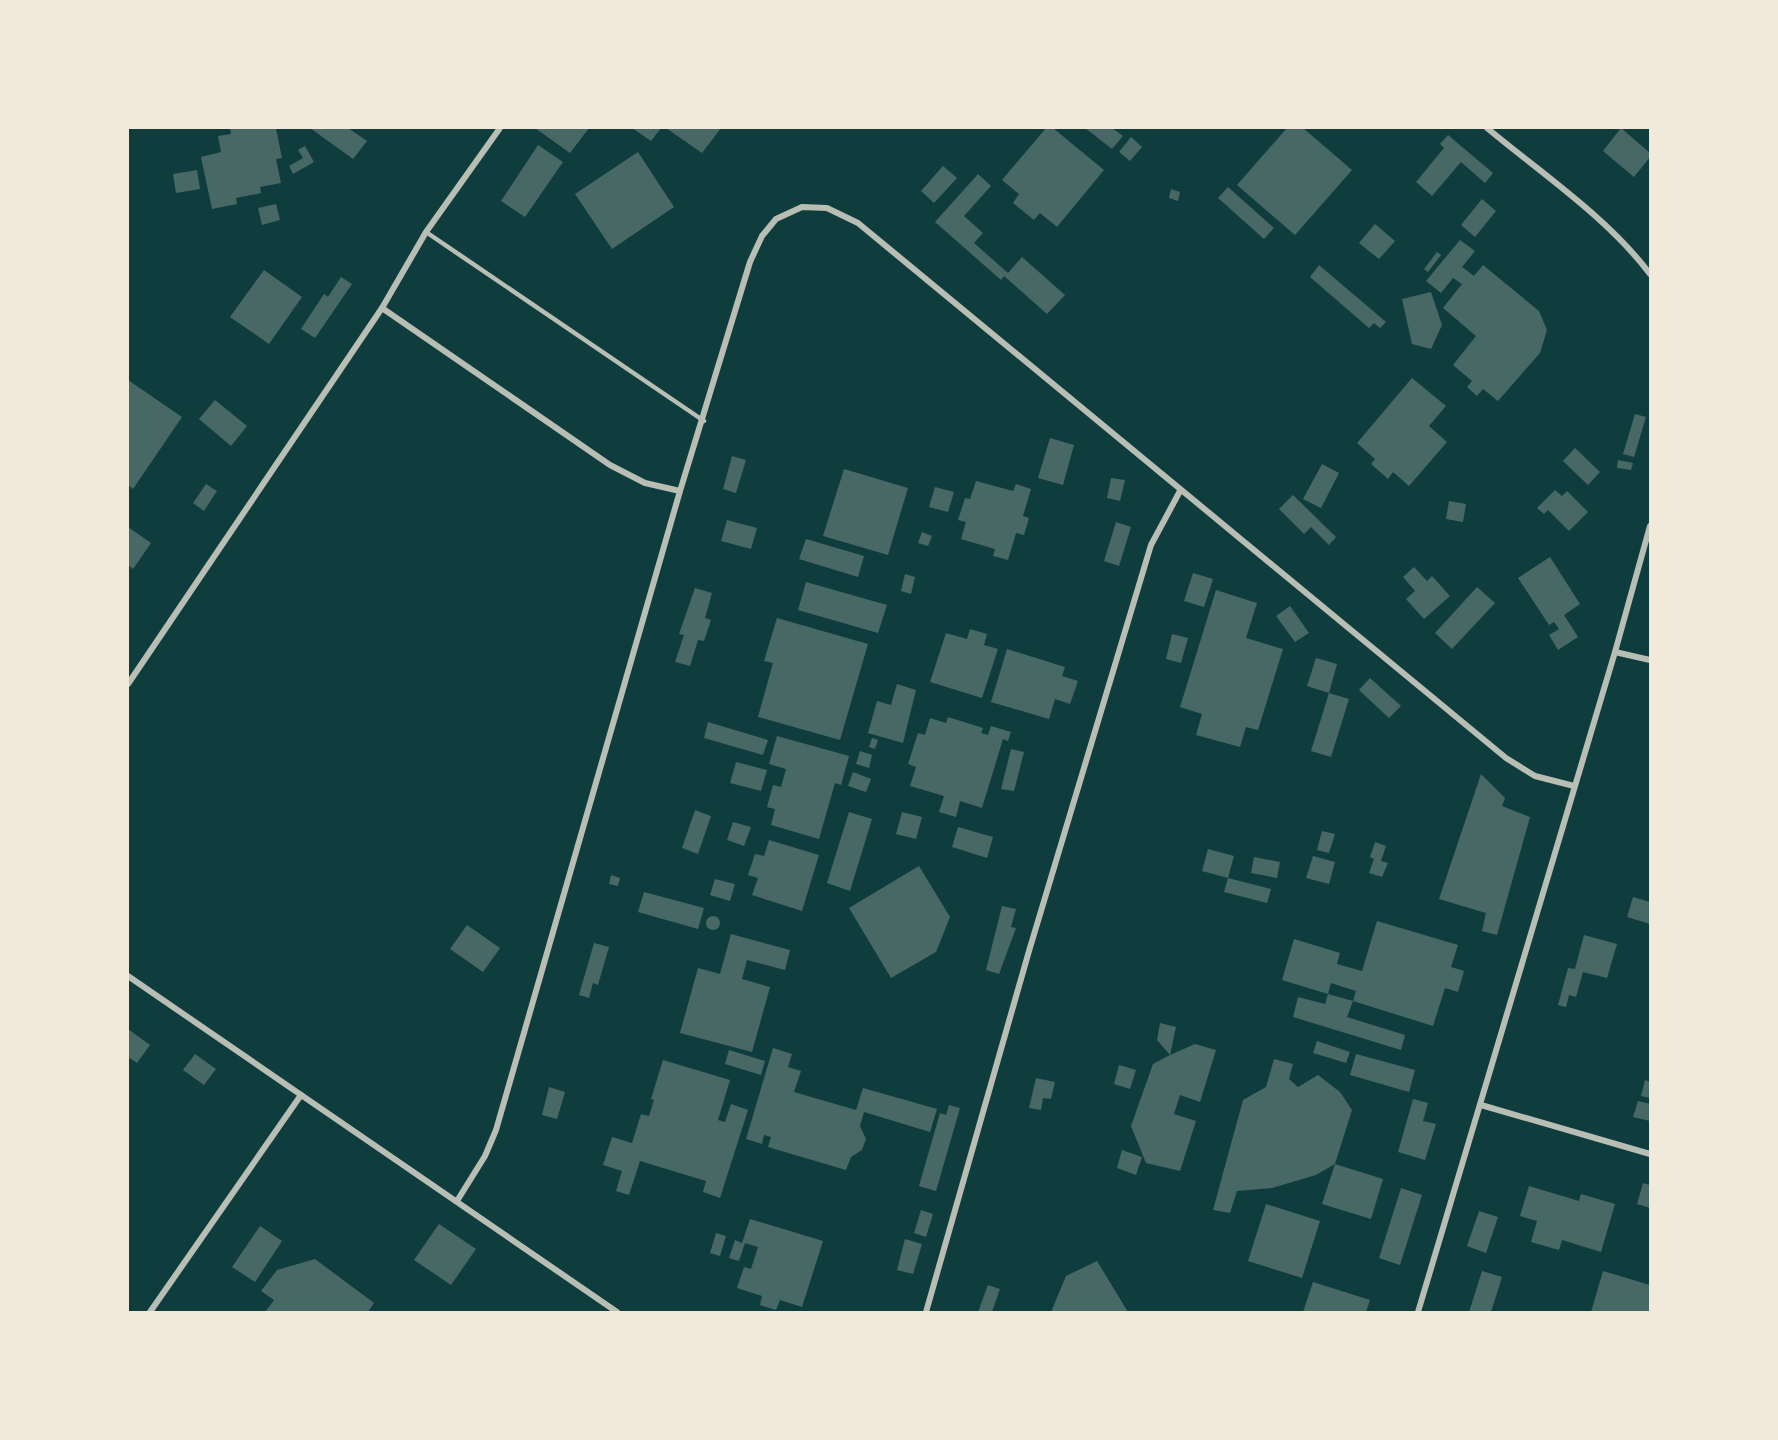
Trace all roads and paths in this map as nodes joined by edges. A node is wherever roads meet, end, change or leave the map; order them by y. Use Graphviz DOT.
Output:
graph roads {
  1 [pos="500,128"];
  2 [pos="1487,128"];
  3 [pos="426,232"];
  4 [pos="1650,274"];
  5 [pos="382,308"];
  6 [pos="704,421"];
  7 [pos="680,491"];
  8 [pos="1180,491"];
  9 [pos="1650,526"];
  10 [pos="1616,652"];
  11 [pos="1650,660"];
  12 [pos="128,684"];
  13 [pos="1574,786"];
  14 [pos="128,976"];
  15 [pos="301,1095"];
  16 [pos="1480,1105"];
  17 [pos="1650,1154"];
  18 [pos="457,1201"];
  19 [pos="150,1312"];
  20 [pos="617,1312"];
  21 [pos="926,1312"];
  22 [pos="1418,1312"];
  1 -- 3 [label="street"];
  2 -- 4 [label="street"];
  3 -- 5 [label="street"];
  3 -- 6 [label="lane"];
  5 -- 7 [label="street"];
  5 -- 12 [label="street"];
  6 -- 7 [label="street"];
  6 -- 8 [label="street"];
  7 -- 18 [label="street"];
  8 -- 13 [label="street"];
  8 -- 21 [label="street"];
  9 -- 10 [label="street"];
  10 -- 11 [label="street"];
  10 -- 13 [label="street"];
  13 -- 16 [label="street"];
  14 -- 15 [label="street"];
  15 -- 18 [label="street"];
  15 -- 19 [label="street"];
  16 -- 17 [label="street"];
  16 -- 22 [label="street"];
  18 -- 20 [label="street"];
}
